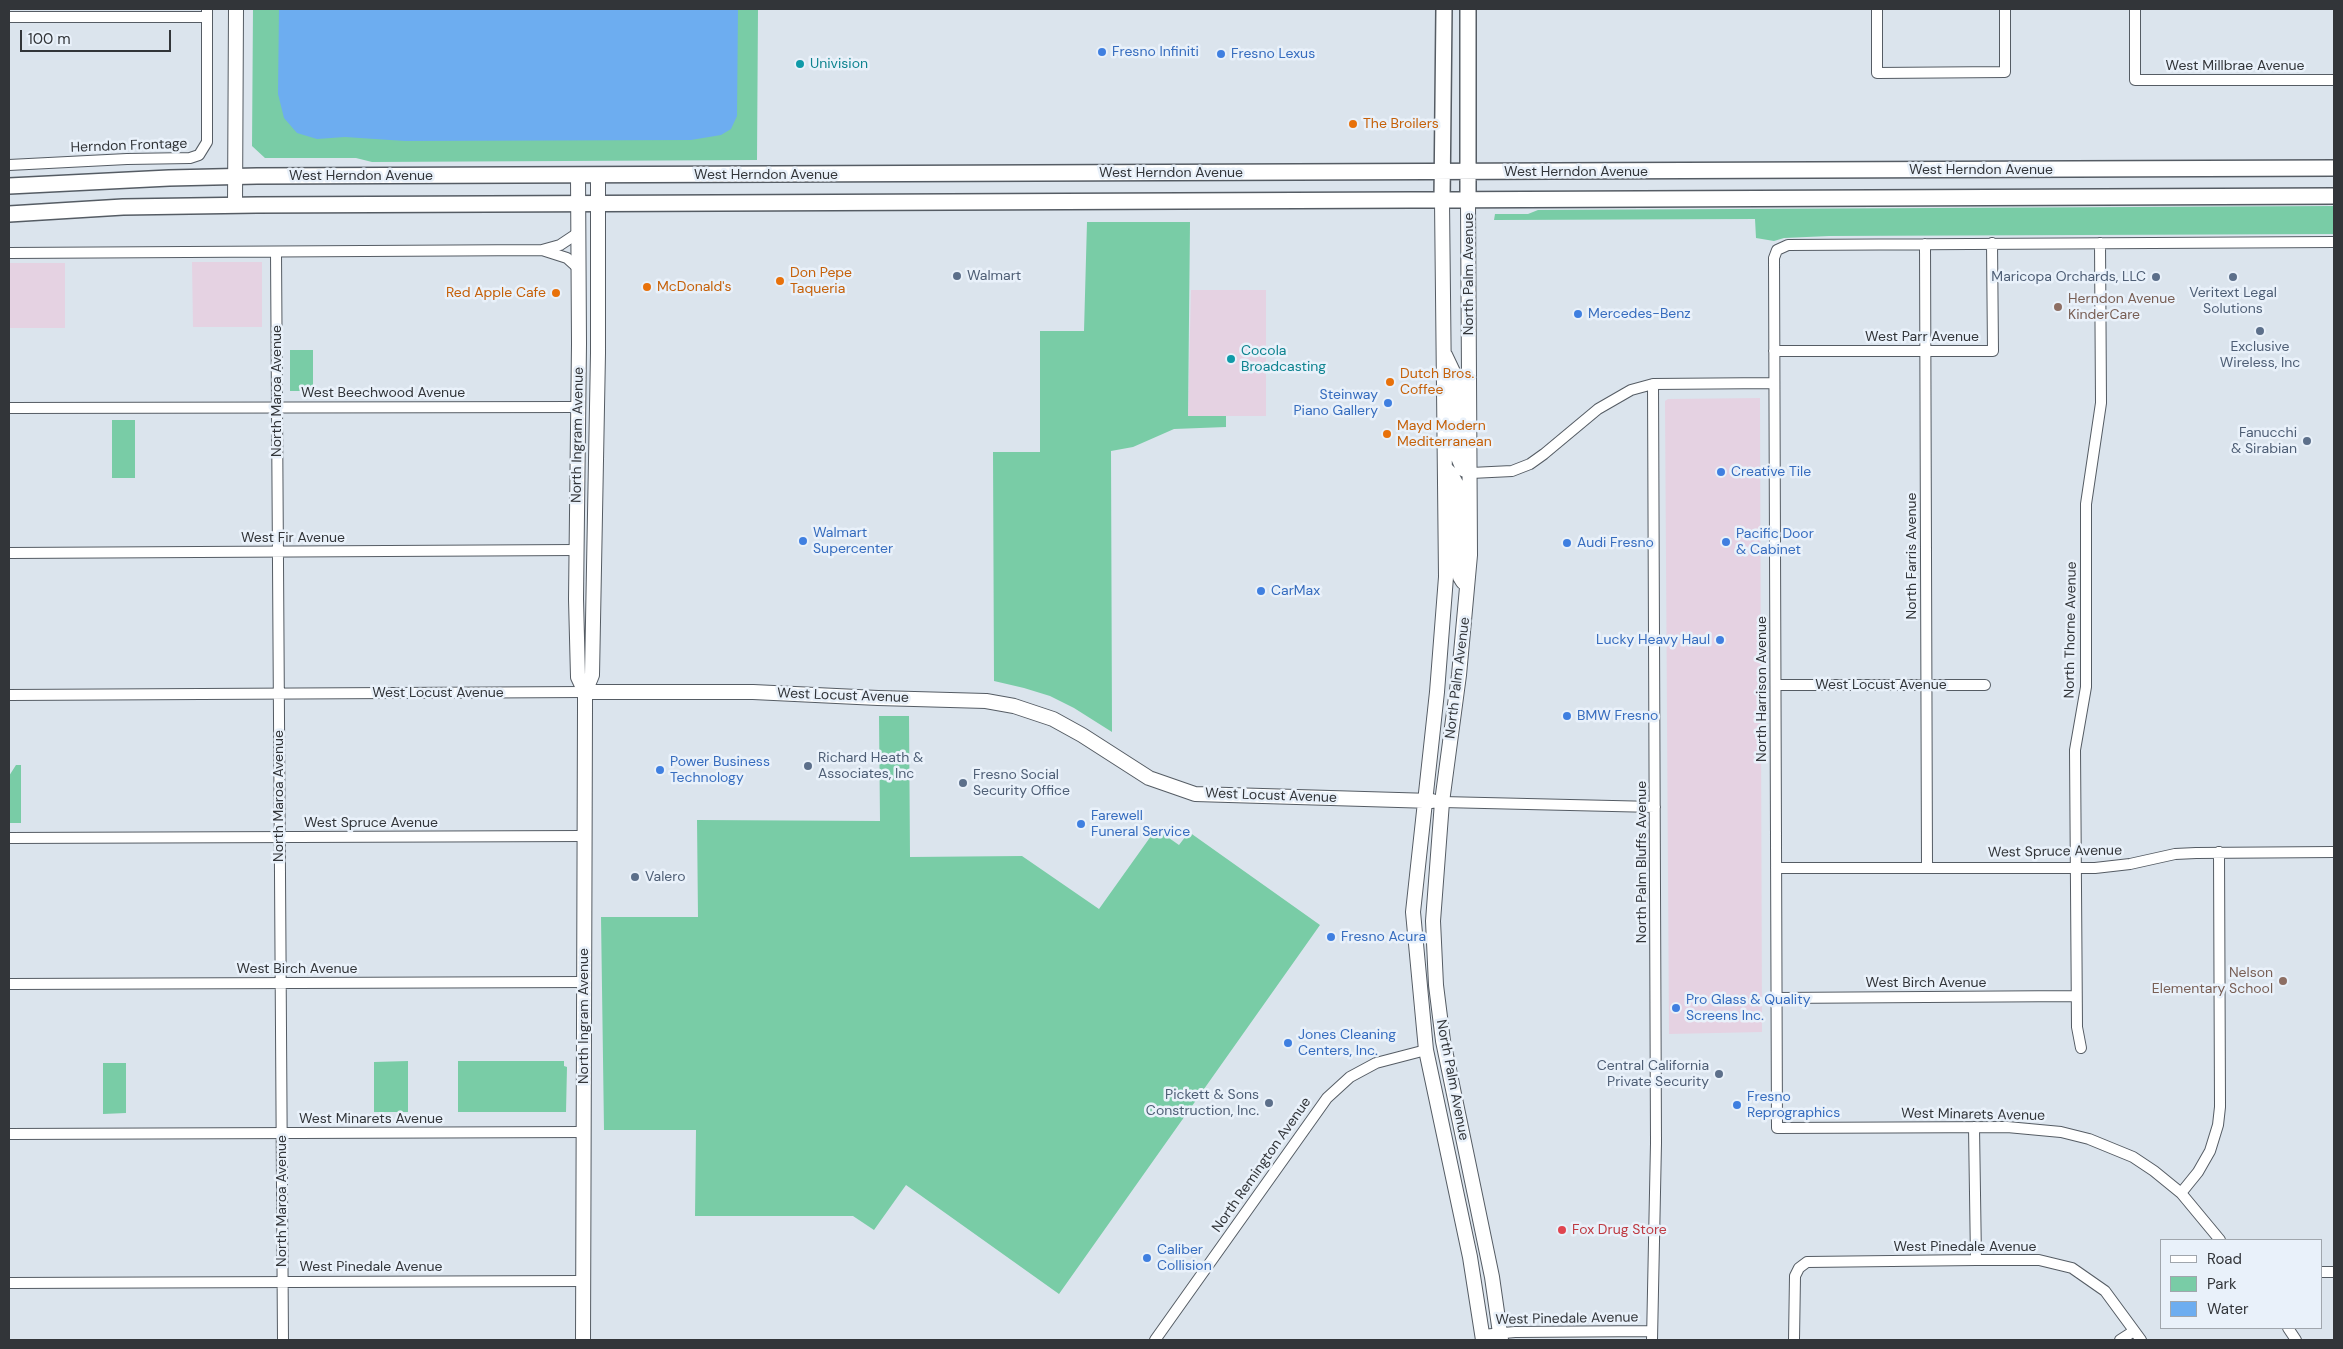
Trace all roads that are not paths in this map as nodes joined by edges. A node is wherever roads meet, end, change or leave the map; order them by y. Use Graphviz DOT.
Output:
graph roads {
  1 [pos="236,9"];
  2 [pos="1444,9"];
  3 [pos="1468,9"];
  4 [pos="1877,9"];
  5 [pos="2005,9"];
  6 [pos="2135,9"];
  7 [pos="207,13"];
  8 [pos="9,17"];
  9 [pos="2334,80"];
  10 [pos="9,165"];
  11 [pos="2334,168"];
  12 [pos="1442,172"];
  13 [pos="1469,172"];
  14 [pos="598,175"];
  15 [pos="236,176"];
  16 [pos="578,176"];
  17 [pos="9,186"];
  18 [pos="2334,196"];
  19 [pos="1442,201"];
  20 [pos="1468,201"];
  21 [pos="578,203"];
  22 [pos="599,204"];
  23 [pos="235,205"];
  24 [pos="9,214"];
  25 [pos="578,233"];
  26 [pos="2334,242"];
  27 [pos="1992,243"];
  28 [pos="2100,243"];
  29 [pos="1925,244"];
  30 [pos="542,250"];
  31 [pos="276,252"];
  32 [pos="9,253"];
  33 [pos="578,268"];
  34 [pos="579,344"];
  35 [pos="1443,350"];
  36 [pos="1774,351"];
  37 [pos="1926,351"];
  38 [pos="1774,383"];
  39 [pos="1653,384"];
  40 [pos="578,406"];
  41 [pos="9,408"];
  42 [pos="277,408"];
  43 [pos="596,440"];
  44 [pos="1445,468"];
  45 [pos="1471,472"];
  46 [pos="577,550"];
  47 [pos="278,552"];
  48 [pos="9,553"];
  49 [pos="1468,591"];
  50 [pos="1776,685"];
  51 [pos="1926,685"];
  52 [pos="1986,685"];
  53 [pos="585,692"];
  54 [pos="278,693"];
  55 [pos="9,695"];
  56 [pos="1424,801"];
  57 [pos="1442,802"];
  58 [pos="1655,807"];
  59 [pos="584,836"];
  60 [pos="279,837"];
  61 [pos="9,838"];
  62 [pos="2219,852"];
  63 [pos="2334,852"];
  64 [pos="1776,868"];
  65 [pos="1927,868"];
  66 [pos="2076,868"];
  67 [pos="585,982"];
  68 [pos="280,983"];
  69 [pos="9,984"];
  70 [pos="2076,996"];
  71 [pos="1776,998"];
  72 [pos="2081,1048"];
  73 [pos="1426,1050"];
  74 [pos="1974,1127"];
  75 [pos="1777,1128"];
  76 [pos="584,1132"];
  77 [pos="282,1133"];
  78 [pos="9,1134"];
  79 [pos="1473,1181"];
  80 [pos="2181,1194"];
  81 [pos="2219,1239"];
  82 [pos="1976,1260"];
  83 [pos="584,1280"];
  84 [pos="282,1282"];
  85 [pos="9,1283"];
  86 [pos="2289,1329"];
  87 [pos="2134,1330"];
  88 [pos="1652,1336"];
  89 [pos="1482,1337"];
  90 [pos="1501,1337"];
  91 [pos="283,1340"];
  92 [pos="583,1340"];
  93 [pos="1155,1340"];
  94 [pos="1794,1340"];
  95 [pos="2120,1340"];
  96 [pos="2141,1340"];
  97 [pos="2296,1340"];
  1 -- 15 [label="main road"];
  2 -- 12 [label="main road, North Palm Avenue"];
  3 -- 13 [label="main road, North Palm Avenue"];
  4 -- 5 [label="street"];
  6 -- 9 [label="street, West Millbrae Avenue"];
  7 -- 8 [label="street"];
  7 -- 10 [label="street, Herndon Frontage"];
  11 -- 13 [label="main road, West Herndon Avenue"];
  12 -- 13 [label="main road, West Herndon Avenue"];
  12 -- 14 [label="main road, West Herndon Avenue"];
  12 -- 19 [label="main road, North Palm Avenue"];
  13 -- 20 [label="main road, North Palm Avenue"];
  14 -- 16 [label="main road, West Herndon Avenue"];
  14 -- 22 [label="main road, North Ingram Avenue"];
  15 -- 16 [label="main road, West Herndon Avenue"];
  15 -- 17 [label="main road, West Herndon Avenue"];
  15 -- 23 [label="main road"];
  16 -- 21 [label="main road, North Ingram Avenue"];
  18 -- 20 [label="main road, West Herndon Avenue"];
  19 -- 20 [label="main road, West Herndon Avenue"];
  19 -- 22 [label="main road, West Herndon Avenue"];
  19 -- 35 [label="main road, North Palm Avenue"];
  20 -- 45 [label="main road, North Palm Avenue"];
  21 -- 22 [label="main road, West Herndon Avenue"];
  21 -- 23 [label="main road, West Herndon Avenue"];
  21 -- 25 [label="main road, North Ingram Avenue"];
  22 -- 43 [label="main road, North Ingram Avenue"];
  23 -- 24 [label="main road, West Herndon Avenue"];
  25 -- 30 [label="street"];
  25 -- 33 [label="main road, North Ingram Avenue"];
  26 -- 28 [label="street"];
  27 -- 28 [label="street"];
  27 -- 29 [label="street"];
  27 -- 37 [label="street, West Parr Avenue"];
  28 -- 66 [label="street, North Thorne Avenue"];
  29 -- 36 [label="street, North Harrison Avenue"];
  29 -- 37 [label="street, North Farris Avenue"];
  30 -- 31 [label="street"];
  30 -- 33 [label="street"];
  31 -- 32 [label="street"];
  31 -- 42 [label="street, North Maroa Avenue"];
  33 -- 34 [label="main road, North Ingram Avenue"];
  34 -- 40 [label="main road, North Ingram Avenue"];
  34 -- 43 [label="main road"];
  35 -- 44 [label="main road, North Palm Avenue"];
  35 -- 45 [label="main road"];
  36 -- 37 [label="street, West Parr Avenue"];
  36 -- 38 [label="street, North Harrison Avenue"];
  37 -- 51 [label="street, North Farris Avenue"];
  38 -- 39 [label="street"];
  38 -- 50 [label="street, North Harrison Avenue"];
  39 -- 45 [label="street"];
  39 -- 58 [label="street, North Palm Bluffs Avenue"];
  40 -- 42 [label="street, West Beechwood Avenue"];
  40 -- 46 [label="main road, North Ingram Avenue"];
  41 -- 42 [label="street, West Beechwood Avenue"];
  42 -- 47 [label="street, North Maroa Avenue"];
  43 -- 53 [label="main road, North Ingram Avenue"];
  44 -- 49 [label="main road"];
  44 -- 56 [label="main road, North Palm Avenue"];
  45 -- 49 [label="main road, North Palm Avenue"];
  46 -- 47 [label="street, West Fir Avenue"];
  46 -- 53 [label="main road, North Ingram Avenue"];
  47 -- 48 [label="street, West Fir Avenue"];
  47 -- 54 [label="street, North Maroa Avenue"];
  49 -- 57 [label="main road, North Palm Avenue"];
  50 -- 51 [label="street, West Locust Avenue"];
  50 -- 64 [label="street, North Harrison Avenue"];
  51 -- 52 [label="street, West Locust Avenue"];
  51 -- 65 [label="street, North Farris Avenue"];
  53 -- 54 [label="street, West Locust Avenue"];
  53 -- 56 [label="main road, West Locust Avenue"];
  53 -- 59 [label="main road, North Ingram Avenue"];
  54 -- 55 [label="street, West Locust Avenue"];
  54 -- 60 [label="street, North Maroa Avenue"];
  56 -- 57 [label="main road, West Locust Avenue"];
  56 -- 73 [label="main road, North Palm Avenue"];
  57 -- 58 [label="street, West Locust Avenue"];
  57 -- 79 [label="main road, North Palm Avenue"];
  58 -- 88 [label="street, North Palm Bluffs Avenue"];
  59 -- 60 [label="street, West Spruce Avenue"];
  59 -- 67 [label="main road, North Ingram Avenue"];
  60 -- 61 [label="street, West Spruce Avenue"];
  60 -- 68 [label="street, North Maroa Avenue"];
  62 -- 63 [label="street, West Spruce Avenue"];
  62 -- 66 [label="street, West Spruce Avenue"];
  62 -- 80 [label="street"];
  64 -- 65 [label="street, West Spruce Avenue"];
  64 -- 71 [label="street, North Harrison Avenue"];
  65 -- 66 [label="street, West Spruce Avenue"];
  66 -- 70 [label="street, North Thorne Avenue"];
  67 -- 68 [label="street, West Birch Avenue"];
  67 -- 76 [label="main road, North Ingram Avenue"];
  68 -- 69 [label="street, West Birch Avenue"];
  68 -- 77 [label="street, North Maroa Avenue"];
  70 -- 71 [label="street, West Birch Avenue"];
  70 -- 72 [label="street, North Thorne Avenue"];
  71 -- 75 [label="street, North Harrison Avenue"];
  73 -- 79 [label="main road"];
  73 -- 89 [label="main road, North Palm Avenue"];
  73 -- 93 [label="street, North Remington Avenue"];
  74 -- 75 [label="street, West Minarets Avenue"];
  74 -- 80 [label="street, West Minarets Avenue"];
  74 -- 82 [label="street"];
  76 -- 77 [label="street, West Minarets Avenue"];
  76 -- 83 [label="main road, North Ingram Avenue"];
  77 -- 78 [label="street, West Minarets Avenue"];
  77 -- 84 [label="street, North Maroa Avenue"];
  79 -- 90 [label="main road, North Palm Avenue"];
  80 -- 81 [label="street, West Minarets Avenue"];
  82 -- 87 [label="street, West Pinedale Avenue"];
  82 -- 94 [label="street, West Pinedale Avenue"];
  83 -- 84 [label="street, West Pinedale Avenue"];
  83 -- 92 [label="main road, North Ingram Avenue"];
  84 -- 85 [label="street, West Pinedale Avenue"];
  84 -- 91 [label="street, North Maroa Avenue"];
  86 -- 97 [label="street"];
  87 -- 95 [label="street"];
  87 -- 96 [label="street"];
  88 -- 90 [label="street, West Pinedale Avenue"];
  89 -- 90 [label="street, West Pinedale Avenue"];
}
